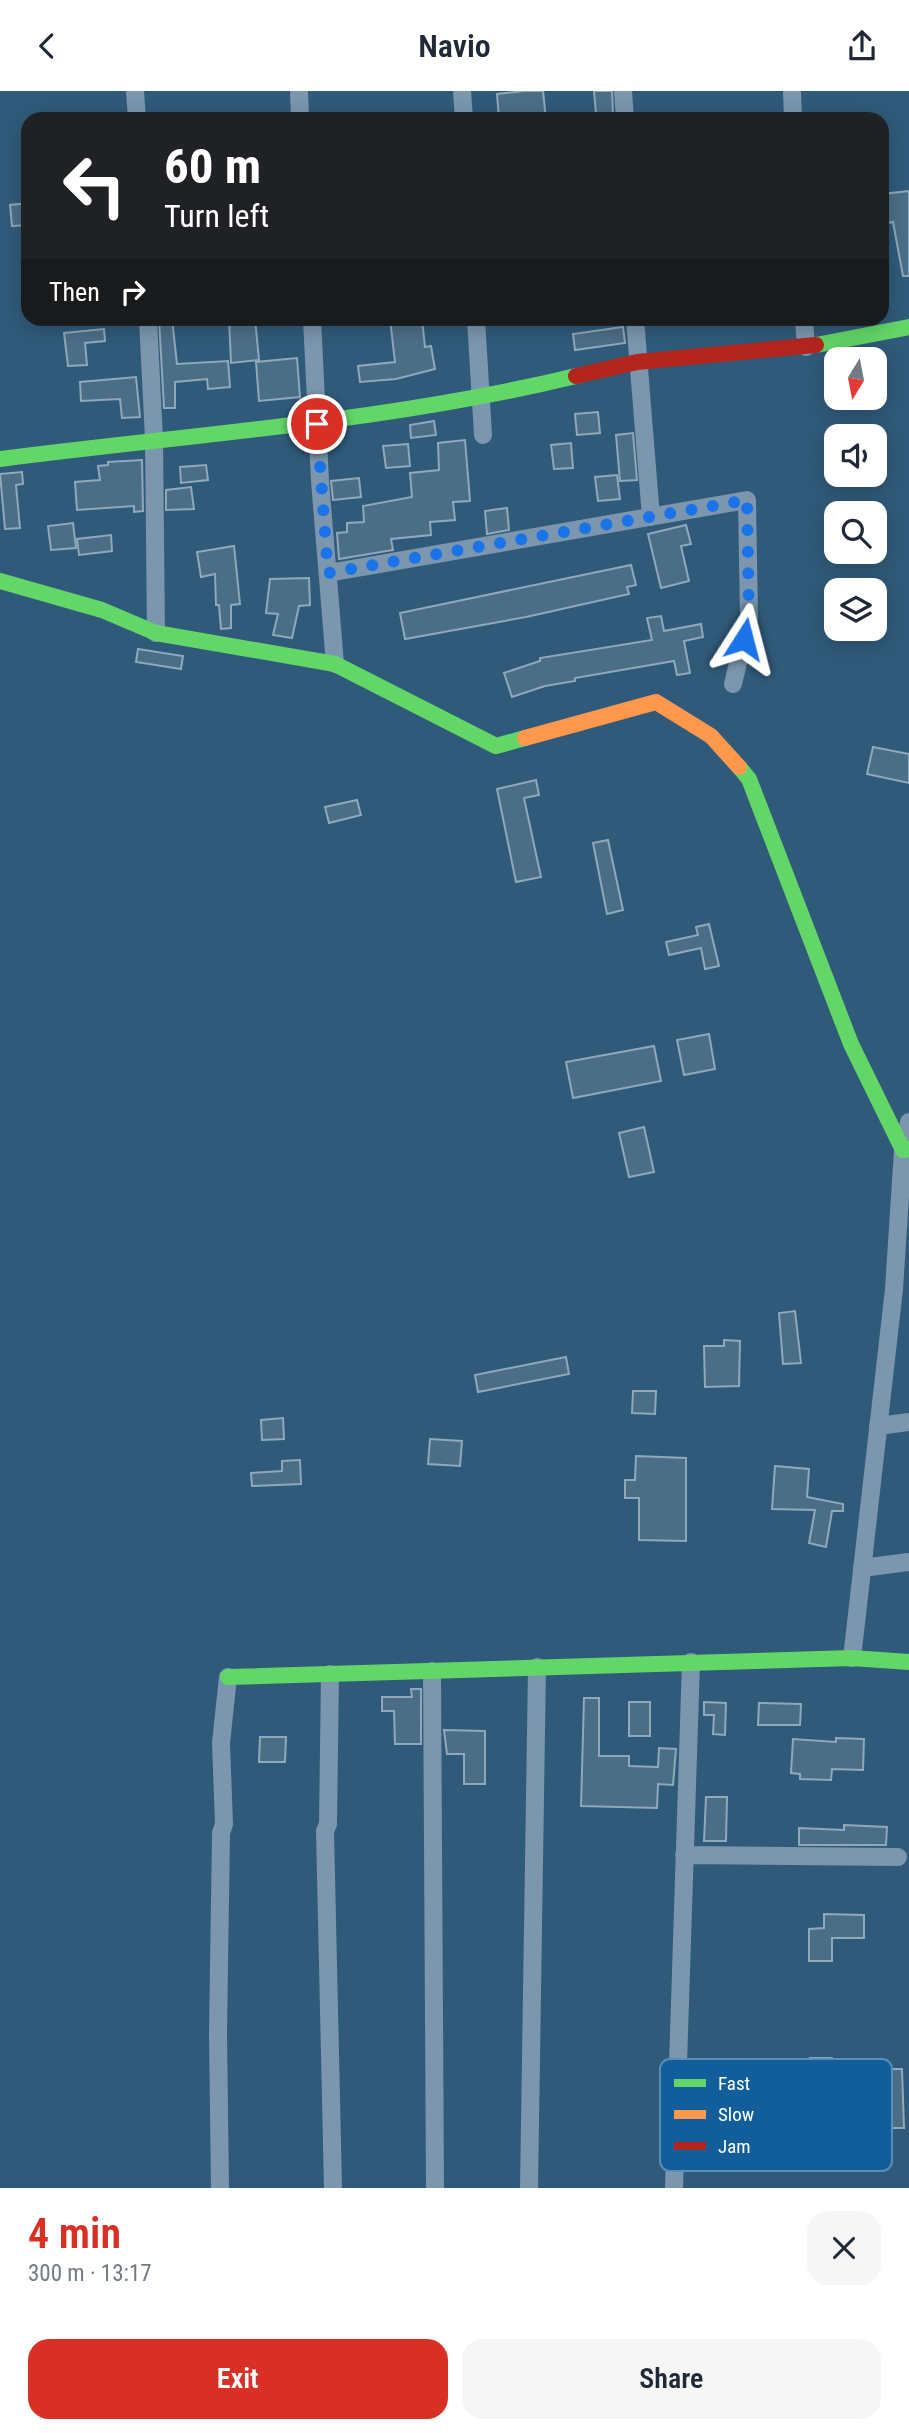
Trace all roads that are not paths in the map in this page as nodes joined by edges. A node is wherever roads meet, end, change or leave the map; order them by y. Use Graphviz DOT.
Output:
graph roads {
  1 [pos="135,91"];
  2 [pos="299,91"];
  3 [pos="462,91"];
  4 [pos="624,91"];
  5 [pos="792,91"];
  6 [pos="136,112"];
  7 [pos="300,112"];
  8 [pos="464,112"];
  9 [pos="625,112"];
  10 [pos="793,112"];
  11 [pos="148,326"];
  12 [pos="312,326"];
  13 [pos="476,326"];
  14 [pos="635,326"];
  15 [pos="804,326"];
  16 [pos="909,327"];
  17 [pos="806,347"];
  18 [pos="637,362"];
  19 [pos="481,399"];
  20 [pos="317,424"];
  21 [pos="483,435"];
  22 [pos="154,439"];
  23 [pos="0,459"];
  24 [pos="651,517"];
  25 [pos="328,573"];
  26 [pos="0,581"];
  27 [pos="156,633"];
  28 [pos="335,664"];
  29 [pos="733,684"];
  30 [pos="909,1122"];
  31 [pos="906,1150"];
  32 [pos="901,1288"];
  33 [pos="909,1422"];
  34 [pos="878,1426"];
  35 [pos="909,1562"];
  36 [pos="862,1568"];
  37 [pos="852,1658"];
  38 [pos="909,1662"];
  39 [pos="691,1663"];
  40 [pos="537,1667"];
  41 [pos="432,1671"];
  42 [pos="330,1674"];
  43 [pos="228,1677"];
  44 [pos="684,1855"];
  45 [pos="898,1857"];
  46 [pos="678,2059"];
  47 [pos="220,2188"];
  48 [pos="333,2188"];
  49 [pos="435,2188"];
  50 [pos="530,2188"];
  1 -- 6 [label="street"];
  2 -- 7 [label="street"];
  3 -- 8 [label="street"];
  4 -- 9 [label="street"];
  5 -- 10 [label="street"];
  11 -- 22 [label="street"];
  12 -- 20 [label="street"];
  13 -- 19 [label="street"];
  14 -- 18 [label="street"];
  15 -- 17 [label="street"];
  16 -- 17 [label="street"];
  17 -- 18 [label="street"];
  18 -- 19 [label="street"];
  18 -- 24 [label="street"];
  19 -- 20 [label="street"];
  19 -- 21 [label="street"];
  20 -- 22 [label="street"];
  20 -- 25 [label="street"];
  22 -- 23 [label="street"];
  22 -- 27 [label="street"];
  24 -- 25 [label="street"];
  24 -- 29 [label="street"];
  25 -- 28 [label="street"];
  26 -- 27 [label="street"];
  27 -- 28 [label="street"];
  28 -- 31 [label="street"];
  30 -- 31 [label="street"];
  31 -- 32 [label="street"];
  32 -- 34 [label="street"];
  33 -- 34 [label="street"];
  34 -- 36 [label="street"];
  35 -- 36 [label="street"];
  36 -- 37 [label="street"];
  37 -- 38 [label="street"];
  37 -- 39 [label="street"];
  39 -- 40 [label="street"];
  39 -- 44 [label="street"];
  40 -- 41 [label="street"];
  40 -- 50 [label="street"];
  41 -- 42 [label="street"];
  41 -- 49 [label="street"];
  42 -- 43 [label="street"];
  42 -- 48 [label="street"];
  43 -- 47 [label="street"];
  44 -- 45 [label="street"];
  44 -- 46 [label="street"];
}
